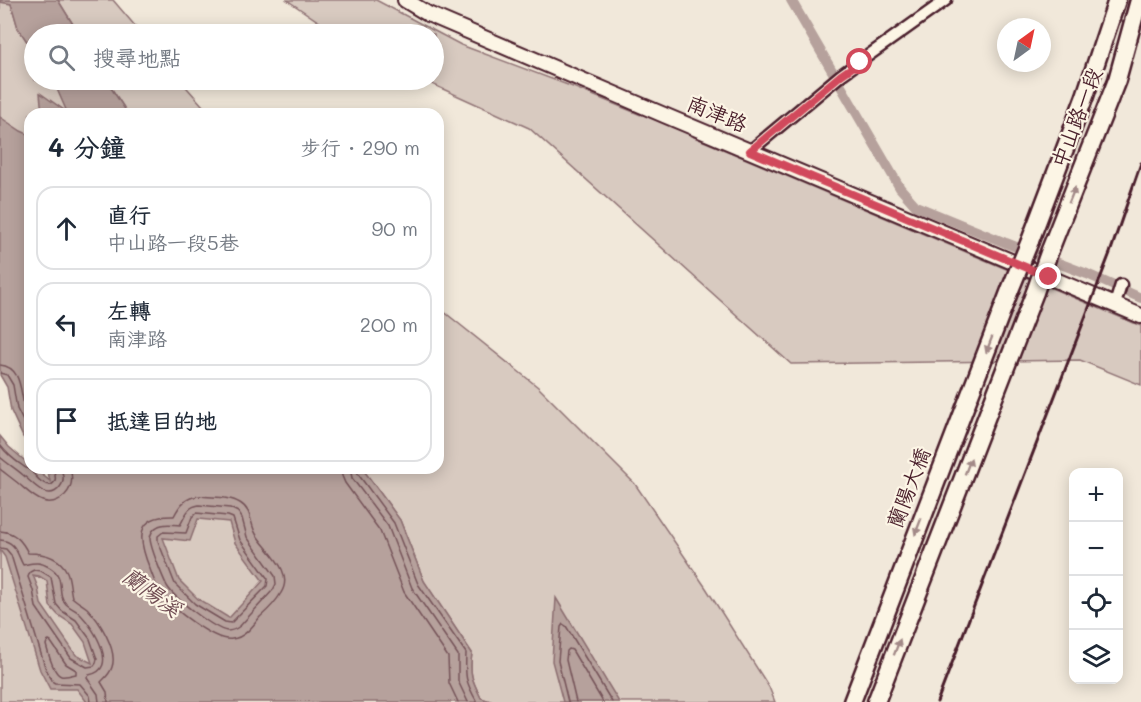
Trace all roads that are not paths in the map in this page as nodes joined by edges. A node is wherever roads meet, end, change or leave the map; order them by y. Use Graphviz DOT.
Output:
graph roads {
  1 [pos="405,0"];
  2 [pos="946,0"];
  3 [pos="1117,0"];
  4 [pos="1139,0"];
  5 [pos="750,151"];
  6 [pos="1010,290"];
  7 [pos="1141,316"];
  8 [pos="852,702"];
  9 [pos="876,702"];
  1 -- 5 [label="street, 南津路"];
  2 -- 5 [label="street"];
  3 -- 6 [label="main road, 中山路一段, bridge"];
  9 -- 4 [label="main road, 中山路一段, one-way, bridge"];
  5 -- 7 [label="street, 南津路"];
  6 -- 8 [label="main road, 蘭陽大橋, one-way"];
}
